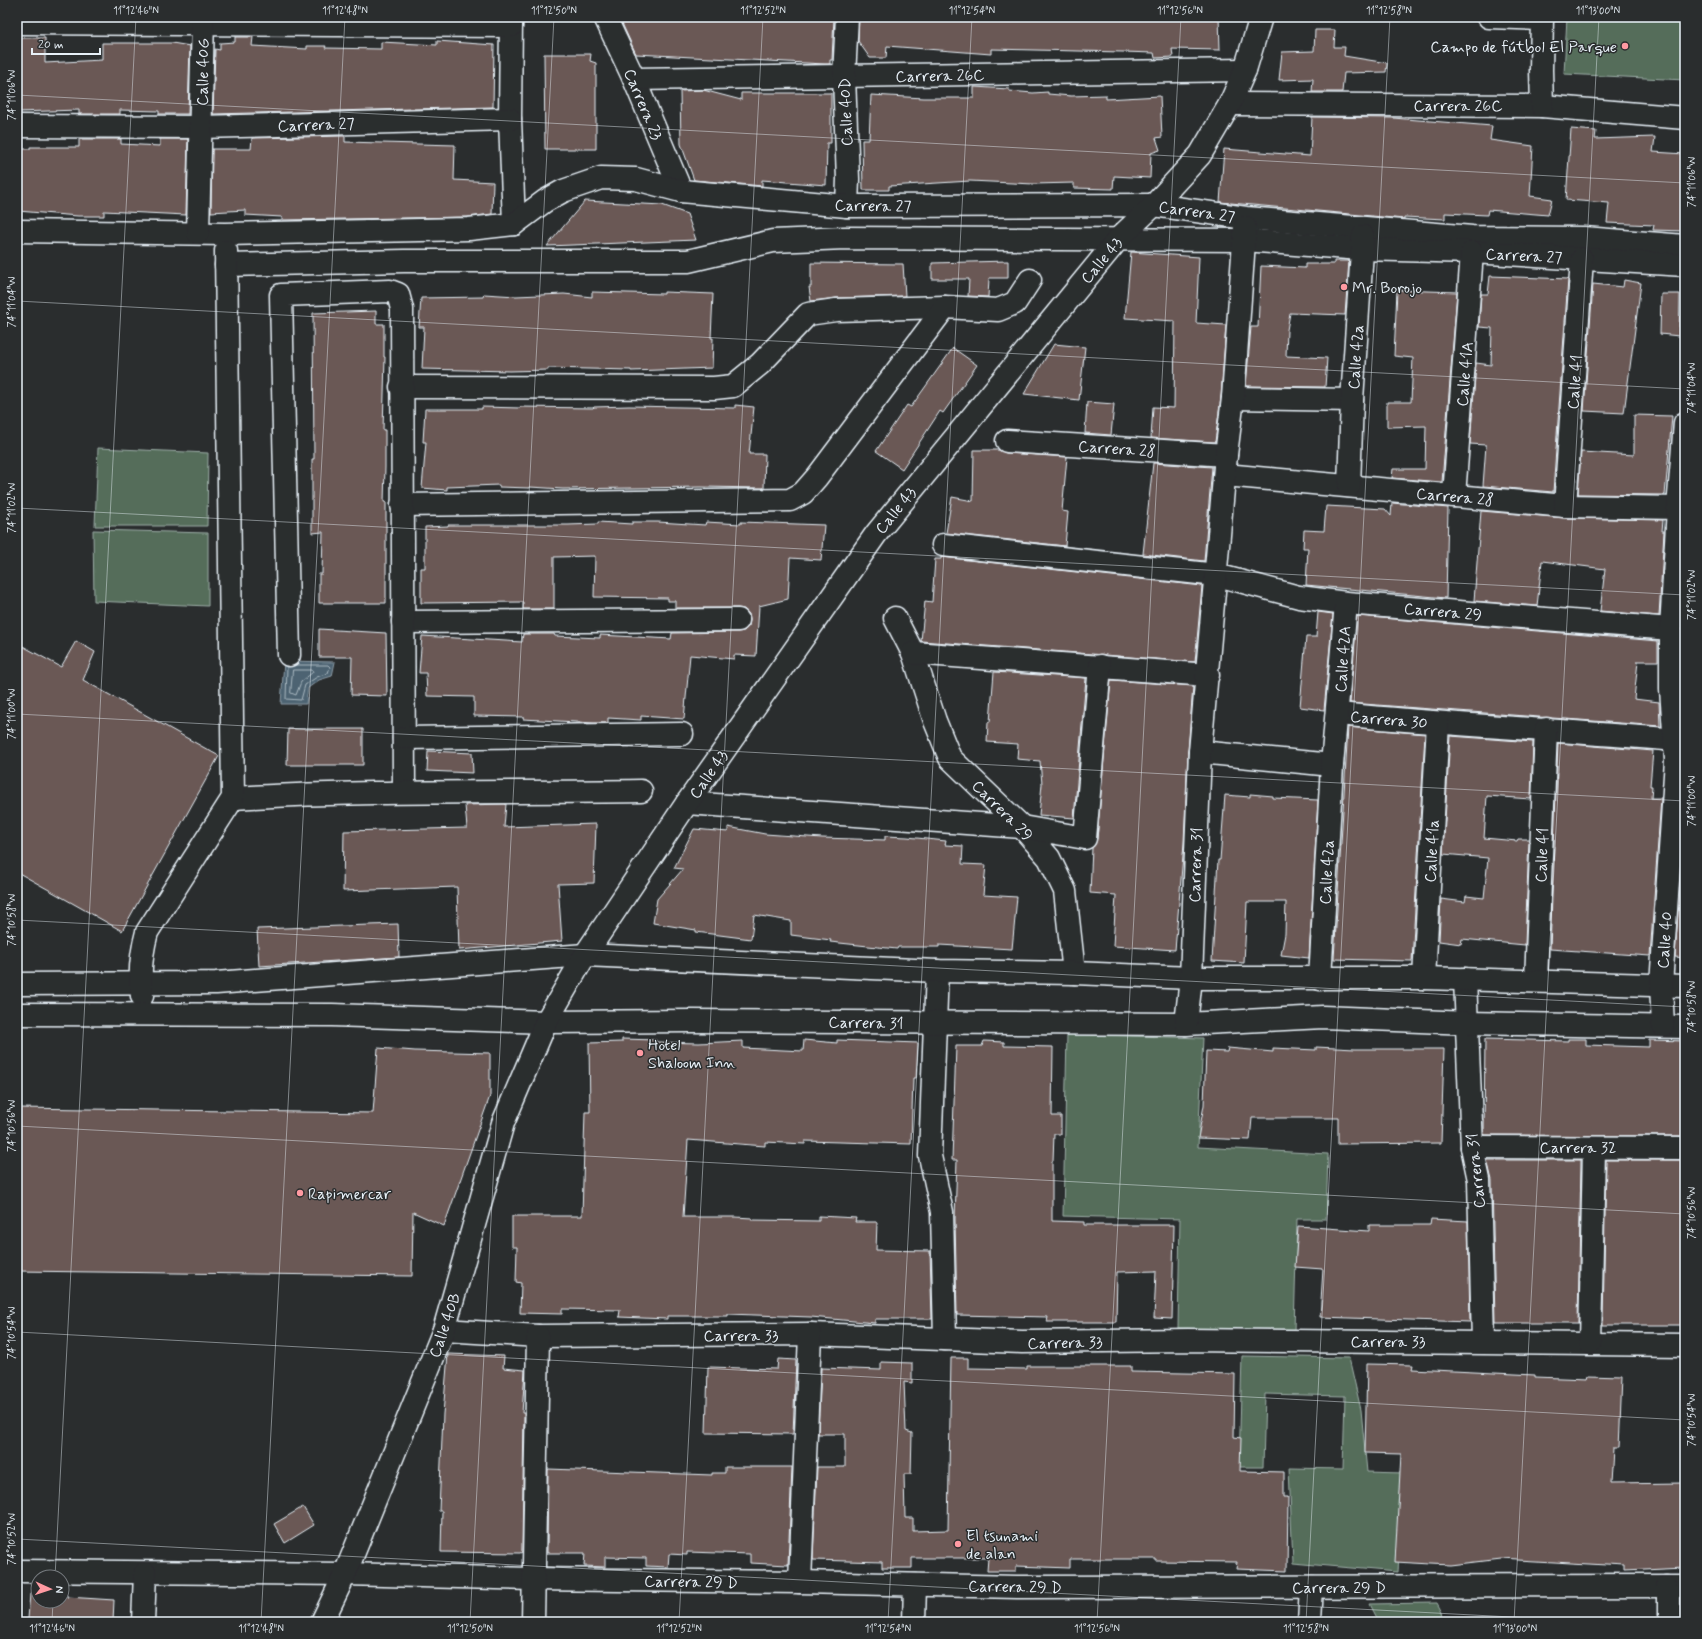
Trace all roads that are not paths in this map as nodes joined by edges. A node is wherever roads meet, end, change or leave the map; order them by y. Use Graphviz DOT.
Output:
graph roads {
  1 [pos="605,17"];
  2 [pos="847,17"];
  3 [pos="1261,17"];
  4 [pos="1489,17"];
  5 [pos="1542,18"];
  6 [pos="203,21"];
  7 [pos="511,21"];
  8 [pos="17,23"];
  9 [pos="1246,70"];
  10 [pos="844,77"];
  11 [pos="634,79"];
  12 [pos="1230,104"];
  13 [pos="1542,106"];
  14 [pos="1685,118"];
  15 [pos="510,119"];
  16 [pos="17,126"];
  17 [pos="201,127"];
  18 [pos="682,191"];
  19 [pos="1004,204"];
  20 [pos="1154,205"];
  21 [pos="846,206"];
  22 [pos="1246,218"];
  23 [pos="514,224"];
  24 [pos="17,230"];
  25 [pos="198,233"];
  26 [pos="225,234"];
  27 [pos="1005,238"];
  28 [pos="1119,238"];
  29 [pos="1363,239"];
  30 [pos="1244,240"];
  31 [pos="1685,246"];
  32 [pos="1472,252"];
  33 [pos="1582,259"];
  34 [pos="1685,264"];
  35 [pos="226,265"];
  36 [pos="1030,280"];
  37 [pos="945,307"];
  38 [pos="401,387"];
  39 [pos="1233,398"];
  40 [pos="1352,400"];
  41 [pos="1684,436"];
  42 [pos="1007,441"];
  43 [pos="1226,465"];
  44 [pos="1349,486"];
  45 [pos="1454,496"];
  46 [pos="402,505"];
  47 [pos="1565,506"];
  48 [pos="1681,507"];
  49 [pos="943,545"];
  50 [pos="1217,575"];
  51 [pos="1346,603"];
  52 [pos="895,618"];
  53 [pos="738,620"];
  54 [pos="403,622"];
  55 [pos="1671,630"];
  56 [pos="913,653"];
  57 [pos="289,655"];
  58 [pos="1100,666"];
  59 [pos="1208,675"];
  60 [pos="1338,714"];
  61 [pos="1438,723"];
  62 [pos="1546,729"];
  63 [pos="682,734"];
  64 [pos="404,738"];
  65 [pos="1200,752"];
  66 [pos="1679,754"];
  67 [pos="1332,765"];
  68 [pos="641,791"];
  69 [pos="404,792"];
  70 [pos="234,798"];
  71 [pos="687,803"];
  72 [pos="1022,827"];
  73 [pos="585,955"];
  74 [pos="937,972"];
  75 [pos="1074,973"];
  76 [pos="1191,978"];
  77 [pos="1424,978"];
  78 [pos="1320,979"];
  79 [pos="1466,979"];
  80 [pos="1536,981"];
  81 [pos="140,983"];
  82 [pos="17,984"];
  83 [pos="1661,984"];
  84 [pos="1685,986"];
  85 [pos="145,1013"];
  86 [pos="17,1014"];
  87 [pos="546,1022"];
  88 [pos="935,1023"];
  89 [pos="1468,1023"];
  90 [pos="1186,1024"];
  91 [pos="1663,1026"];
  92 [pos="1685,1027"];
  93 [pos="1472,1147"];
  94 [pos="1594,1148"];
  95 [pos="1685,1148"];
  96 [pos="444,1330"];
  97 [pos="810,1334"];
  98 [pos="538,1336"];
  99 [pos="945,1339"];
  100 [pos="1483,1342"];
  101 [pos="1590,1344"];
  102 [pos="1685,1345"];
  103 [pos="17,1571"];
  104 [pos="145,1573"];
  105 [pos="346,1574"];
  106 [pos="532,1579"];
  107 [pos="800,1582"];
  108 [pos="915,1585"];
  109 [pos="1676,1586"];
  110 [pos="1311,1587"];
  111 [pos="143,1622"];
  112 [pos="322,1622"];
  113 [pos="533,1622"];
  114 [pos="914,1622"];
  115 [pos="1309,1622"];
  116 [pos="1668,1622"];
  1 -- 11 [label="street, Carrera 23"];
  2 -- 10 [label="street, Calle 40D"];
  3 -- 9 [label="street, Calle 43"];
  4 -- 5 [label="street"];
  5 -- 13 [label="street"];
  6 -- 7 [label="street"];
  6 -- 8 [label="street"];
  6 -- 17 [label="street, Calle 40G"];
  7 -- 15 [label="street"];
  9 -- 10 [label="street, Carrera 26C"];
  9 -- 12 [label="street, Calle 43"];
  10 -- 11 [label="street, Carrera 26C"];
  10 -- 21 [label="street, Calle 40D"];
  11 -- 18 [label="street, Carrera 23"];
  12 -- 13 [label="street, Carrera 26C"];
  12 -- 20 [label="street, Calle 43"];
  13 -- 14 [label="street, Carrera 26C"];
  15 -- 17 [label="street, Carrera 27"];
  15 -- 23 [label="street"];
  16 -- 17 [label="street, Carrera 27"];
  17 -- 25 [label="street, Calle 40G"];
  18 -- 21 [label="street, Carrera 27"];
  18 -- 23 [label="street, Carrera 27"];
  19 -- 20 [label="street, Carrera 27"];
  19 -- 21 [label="street, Carrera 27"];
  19 -- 27 [label="street"];
  20 -- 22 [label="street, Carrera 27"];
  20 -- 28 [label="street, Calle 43"];
  22 -- 29 [label="street, Carrera 27"];
  22 -- 30 [label="street, Carrera 27"];
  23 -- 26 [label="street"];
  24 -- 25 [label="street"];
  25 -- 26 [label="street"];
  26 -- 35 [label="street"];
  27 -- 28 [label="street, Carrera 27"];
  27 -- 35 [label="street, Carrera 27"];
  28 -- 30 [label="street, Carrera 27"];
  28 -- 71 [label="street, Calle 43"];
  29 -- 30 [label="street, Carrera 27"];
  29 -- 31 [label="street, Carrera 27"];
  29 -- 32 [label="street, Carrera 27"];
  29 -- 40 [label="street, Calle 42a"];
  30 -- 39 [label="street, Carrera 27"];
  32 -- 33 [label="street, Carrera 27"];
  32 -- 45 [label="street, Calle 41A"];
  33 -- 34 [label="street, Carrera 27"];
  33 -- 47 [label="street, Calle 41"];
  35 -- 70 [label="street"];
  36 -- 37 [label="street"];
  37 -- 38 [label="street"];
  37 -- 46 [label="street"];
  38 -- 46 [label="street"];
  38 -- 57 [label="street"];
  39 -- 40 [label="street"];
  39 -- 43 [label="street"];
  40 -- 44 [label="street, Calle 42a"];
  41 -- 48 [label="street, Calle 40"];
  42 -- 43 [label="street, Carrera 28"];
  43 -- 44 [label="street, Carrera 28"];
  43 -- 50 [label="street"];
  44 -- 45 [label="street, Carrera 28"];
  45 -- 47 [label="street, Carrera 28"];
  46 -- 54 [label="street"];
  47 -- 48 [label="street, Carrera 28"];
  48 -- 55 [label="street, Calle 40"];
  49 -- 50 [label="street, Carrera 29"];
  50 -- 51 [label="street, Carrera 29"];
  50 -- 59 [label="street"];
  51 -- 55 [label="street, Carrera 29"];
  51 -- 60 [label="street, Calle 42A"];
  52 -- 56 [label="street, Carrera 29"];
  53 -- 54 [label="street"];
  54 -- 64 [label="street"];
  55 -- 66 [label="street, Calle 40"];
  56 -- 58 [label="street"];
  56 -- 72 [label="street, Carrera 29"];
  58 -- 59 [label="street"];
  58 -- 72 [label="street"];
  59 -- 65 [label="street"];
  60 -- 61 [label="street, Carrera 30"];
  60 -- 67 [label="street, Carrera 30"];
  61 -- 62 [label="street, Carrera 30"];
  61 -- 77 [label="street, Calle 41a"];
  62 -- 66 [label="street, Carrera 30"];
  62 -- 80 [label="street, Calle 41"];
  63 -- 64 [label="street"];
  64 -- 69 [label="street"];
  65 -- 67 [label="street"];
  65 -- 76 [label="street, Carrera 31"];
  66 -- 83 [label="street, Calle 40"];
  67 -- 78 [label="street, Calle 42a"];
  68 -- 69 [label="street"];
  69 -- 70 [label="street"];
  70 -- 81 [label="street"];
  71 -- 72 [label="street"];
  71 -- 73 [label="street, Calle 43"];
  72 -- 75 [label="street, Carrera 29"];
  73 -- 74 [label="street"];
  73 -- 81 [label="street"];
  73 -- 87 [label="street, Calle 43"];
  74 -- 75 [label="street"];
  74 -- 88 [label="street"];
  75 -- 76 [label="street"];
  76 -- 78 [label="street"];
  76 -- 90 [label="street, Carrera 31"];
  77 -- 78 [label="street"];
  77 -- 79 [label="street"];
  79 -- 80 [label="street"];
  79 -- 89 [label="street, Carrera 31"];
  80 -- 83 [label="street"];
  81 -- 82 [label="street"];
  81 -- 85 [label="street"];
  83 -- 84 [label="street"];
  83 -- 91 [label="street, Calle 40"];
  85 -- 86 [label="street, Carrera 31"];
  85 -- 87 [label="street, Carrera 31"];
  87 -- 88 [label="street, Carrera 31"];
  87 -- 96 [label="street, Calle 40B"];
  88 -- 90 [label="street, Carrera 31"];
  88 -- 99 [label="street"];
  89 -- 90 [label="street, Carrera 31"];
  89 -- 91 [label="street, Carrera 31"];
  89 -- 93 [label="street, Carrera 31"];
  91 -- 92 [label="street, Carrera 31"];
  93 -- 94 [label="street, Carrera 32"];
  93 -- 100 [label="street, Carrera 31"];
  94 -- 95 [label="street, Carrera 32"];
  94 -- 101 [label="street"];
  96 -- 98 [label="street, Carrera 33"];
  96 -- 105 [label="street, Calle 40B"];
  97 -- 98 [label="street, Carrera 33"];
  97 -- 99 [label="street, Carrera 33"];
  97 -- 107 [label="street"];
  98 -- 106 [label="street"];
  99 -- 100 [label="street, Carrera 33"];
  100 -- 101 [label="street, Carrera 33"];
  101 -- 102 [label="street, Carrera 33"];
  103 -- 104 [label="street, Carrera 29 D"];
  104 -- 105 [label="street, Carrera 29 D"];
  104 -- 111 [label="street"];
  105 -- 106 [label="street, Carrera 29 D"];
  105 -- 112 [label="street, Calle 40B"];
  106 -- 107 [label="street, Carrera 29 D"];
  106 -- 113 [label="street"];
  107 -- 108 [label="street, Carrera 29 D"];
  108 -- 110 [label="street, Carrera 29 D"];
  108 -- 114 [label="street"];
  109 -- 110 [label="street, Carrera 29 D"];
  109 -- 116 [label="street"];
  110 -- 115 [label="street"];
}
